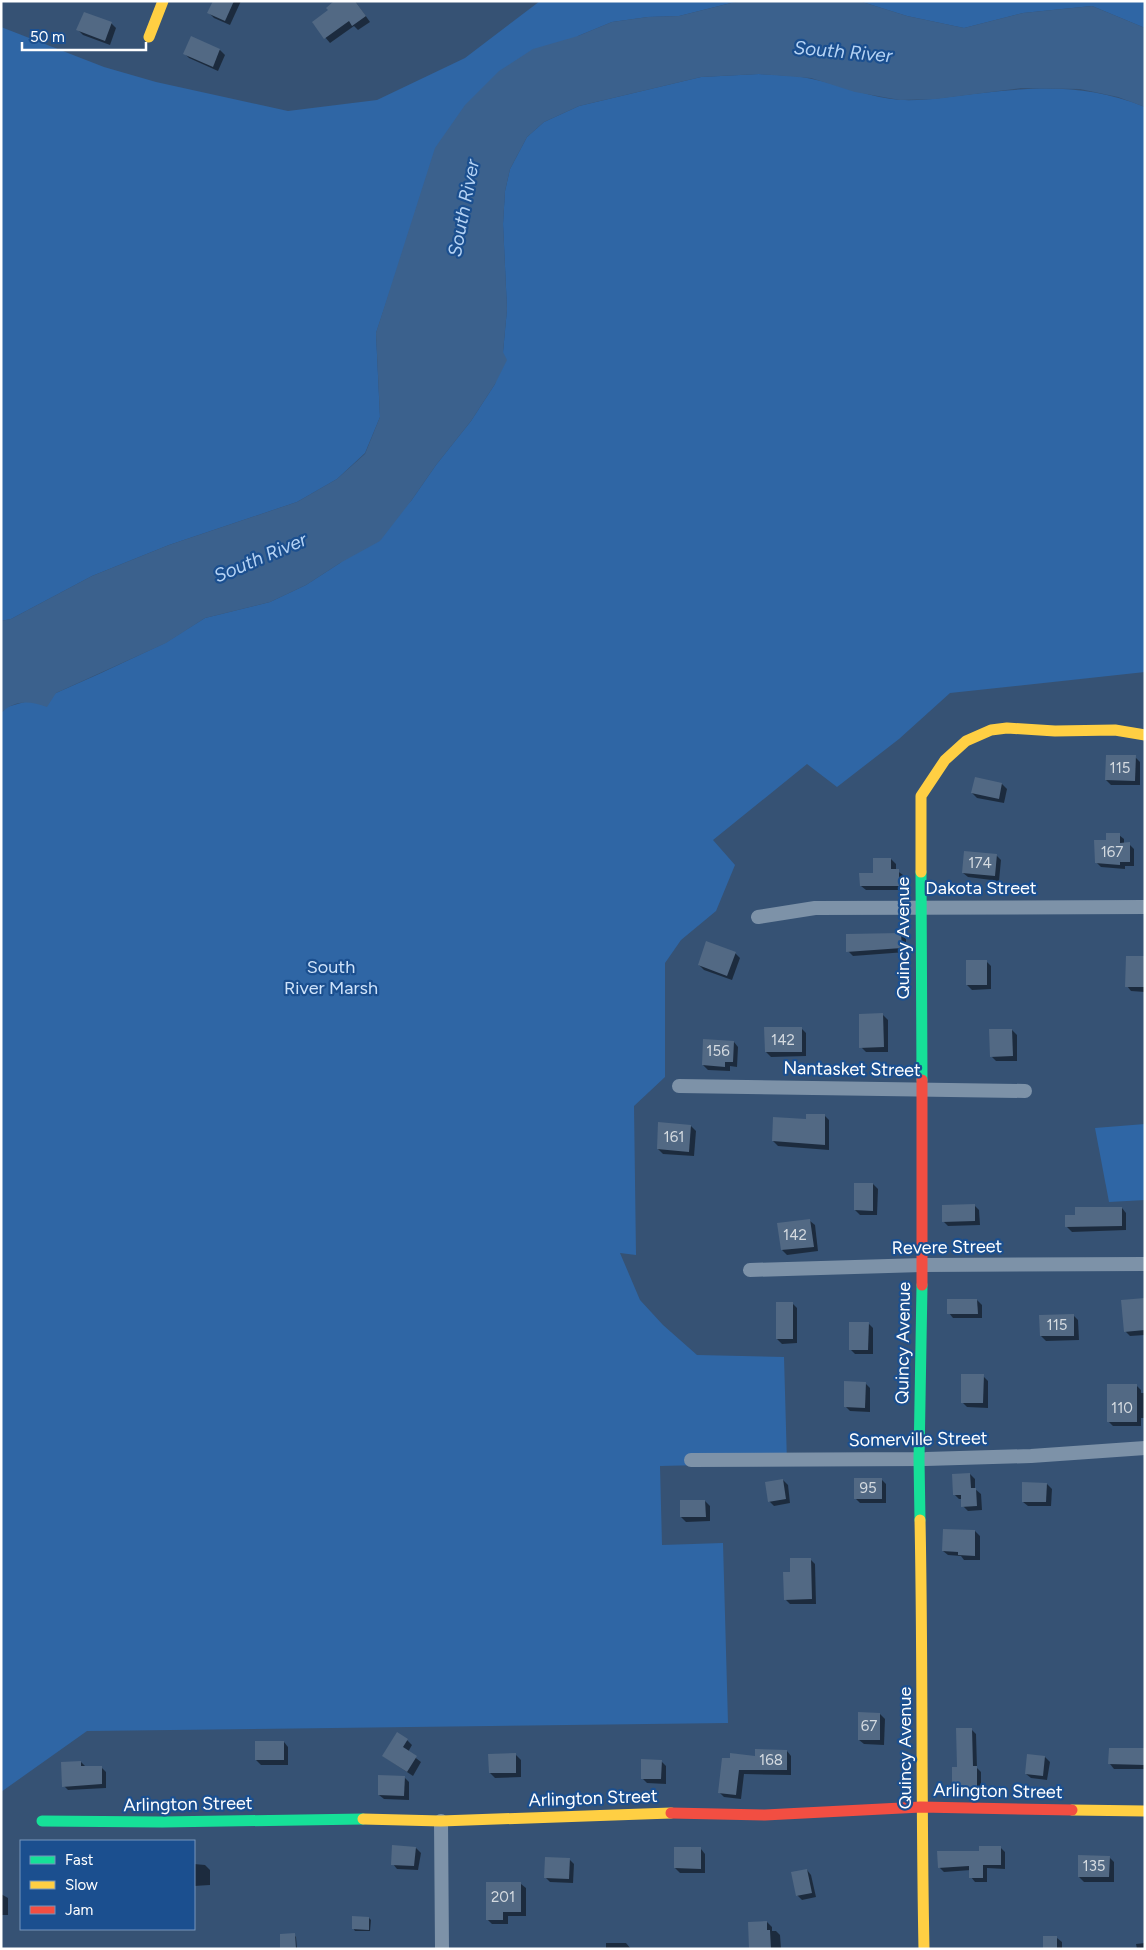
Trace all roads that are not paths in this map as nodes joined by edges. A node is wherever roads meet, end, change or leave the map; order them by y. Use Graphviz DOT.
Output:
graph roads {
  1 [pos="163,1"];
  2 [pos="149,37"];
  3 [pos="1143,740"];
  4 [pos="920,907"];
  5 [pos="1145,907"];
  6 [pos="758,917"];
  7 [pos="679,1086"];
  8 [pos="921,1089"];
  9 [pos="1024,1091"];
  10 [pos="1145,1264"];
  11 [pos="922,1265"];
  12 [pos="750,1270"];
  13 [pos="1145,1448"];
  14 [pos="919,1459"];
  15 [pos="691,1460"];
  16 [pos="921,1807"];
  17 [pos="1145,1812"];
  18 [pos="42,1821"];
  19 [pos="441,1821"];
  20 [pos="442,1949"];
  21 [pos="924,1949"];
  1 -- 2 [label="street"];
  3 -- 4 [label="street, Quincy Avenue"];
  4 -- 5 [label="street, Dakota Street"];
  4 -- 6 [label="street, Dakota Street"];
  4 -- 8 [label="street, Quincy Avenue"];
  7 -- 8 [label="street, Nantasket Street"];
  8 -- 9 [label="street, Nantasket Street"];
  8 -- 11 [label="street, Quincy Avenue"];
  10 -- 11 [label="street, Revere Street"];
  11 -- 12 [label="street, Revere Street"];
  11 -- 14 [label="street, Quincy Avenue"];
  13 -- 14 [label="street, Somerville Street"];
  14 -- 15 [label="street, Somerville Street"];
  14 -- 16 [label="street, Quincy Avenue"];
  16 -- 17 [label="street, Arlington Street"];
  16 -- 19 [label="street, Arlington Street"];
  16 -- 21 [label="street, Quincy Avenue"];
  18 -- 19 [label="street, Arlington Street"];
  19 -- 20 [label="street"];
}
